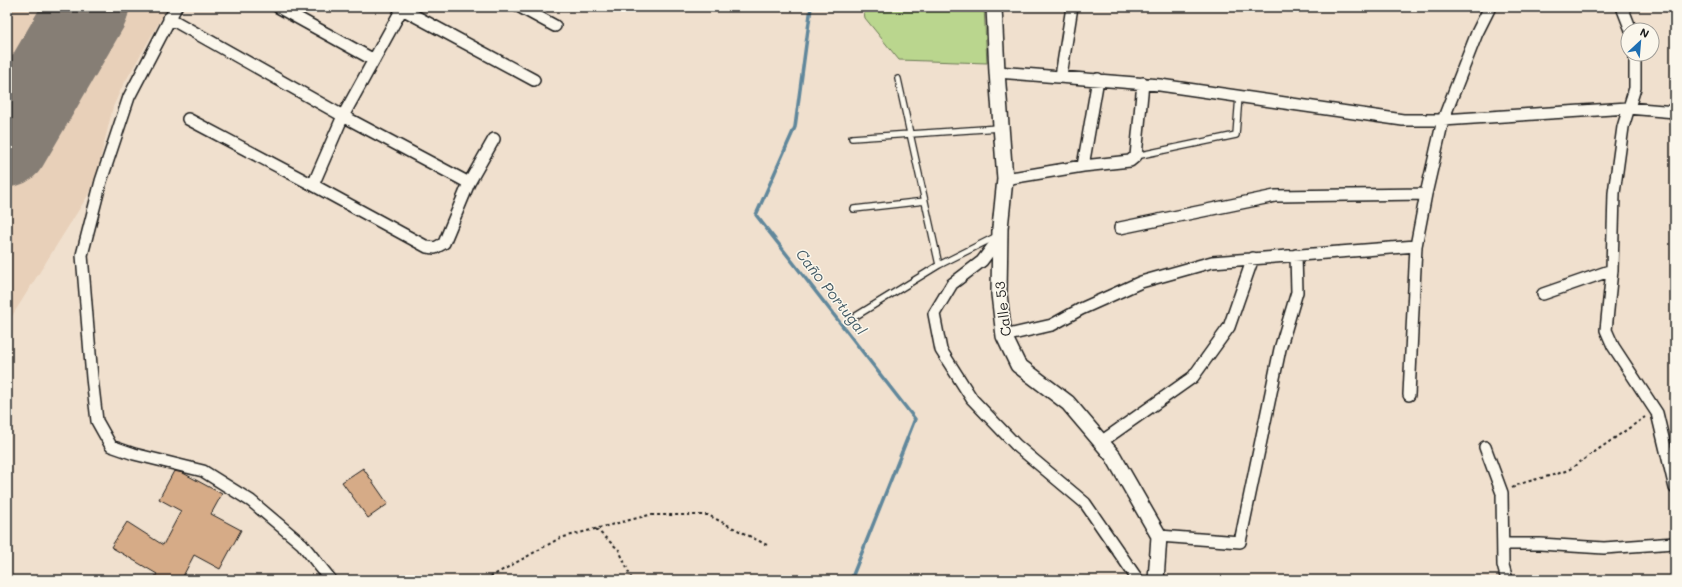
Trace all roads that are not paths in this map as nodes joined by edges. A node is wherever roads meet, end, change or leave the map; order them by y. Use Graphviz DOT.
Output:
graph roads {
  1 [pos="176,7"];
  2 [pos="278,7"];
  3 [pos="520,7"];
  4 [pos="994,7"];
  5 [pos="1072,7"];
  6 [pos="1490,7"];
  7 [pos="1622,7"];
  8 [pos="1666,7"];
  9 [pos="403,8"];
  10 [pos="1675,11"];
  11 [pos="169,18"];
  12 [pos="1628,22"];
  13 [pos="555,26"];
  14 [pos="374,60"];
  15 [pos="1635,62"];
  16 [pos="997,72"];
  17 [pos="1061,76"];
  18 [pos="898,79"];
  19 [pos="1098,79"];
  20 [pos="534,80"];
  21 [pos="1143,83"];
  22 [pos="1239,96"];
  23 [pos="1628,108"];
  24 [pos="1675,112"];
  25 [pos="343,116"];
  26 [pos="188,119"];
  27 [pos="1443,120"];
  28 [pos="1002,127"];
  29 [pos="910,133"];
  30 [pos="852,138"];
  31 [pos="494,139"];
  32 [pos="1136,156"];
  33 [pos="1083,166"];
  34 [pos="1005,180"];
  35 [pos="469,183"];
  36 [pos="313,185"];
  37 [pos="1426,194"];
  38 [pos="925,201"];
  39 [pos="854,209"];
  40 [pos="1120,228"];
  41 [pos="1000,236"];
  42 [pos="1416,246"];
  43 [pos="1296,255"];
  44 [pos="1253,258"];
  45 [pos="939,265"];
  46 [pos="1612,270"];
  47 [pos="1544,294"];
  48 [pos="856,316"];
  49 [pos="1004,336"];
  50 [pos="1409,395"];
  51 [pos="1101,442"];
  52 [pos="1485,447"];
  53 [pos="1675,488"];
  54 [pos="1159,536"];
  55 [pos="1675,543"];
  56 [pos="1503,544"];
  57 [pos="1135,579"];
  58 [pos="331,580"];
  59 [pos="1156,580"];
  60 [pos="1507,580"];
  1 -- 11 [label="street"];
  2 -- 14 [label="street"];
  3 -- 13 [label="street"];
  4 -- 16 [label="street, Calle 53"];
  5 -- 17 [label="street"];
  6 -- 27 [label="street"];
  7 -- 12 [label="street"];
  8 -- 10 [label="lane"];
  9 -- 14 [label="street"];
  9 -- 20 [label="street"];
  11 -- 25 [label="street"];
  11 -- 58 [label="street"];
  14 -- 25 [label="street"];
  15 -- 23 [label="street"];
  16 -- 17 [label="street"];
  16 -- 28 [label="street, Calle 53"];
  17 -- 19 [label="street"];
  18 -- 29 [label="lane"];
  19 -- 21 [label="street"];
  19 -- 33 [label="street"];
  21 -- 22 [label="street"];
  21 -- 32 [label="street"];
  22 -- 27 [label="street"];
  22 -- 32 [label="lane"];
  23 -- 24 [label="street"];
  23 -- 27 [label="street"];
  23 -- 46 [label="street"];
  25 -- 35 [label="street"];
  25 -- 36 [label="street"];
  26 -- 36 [label="street"];
  27 -- 37 [label="street"];
  28 -- 29 [label="lane"];
  28 -- 34 [label="street, Calle 53"];
  29 -- 30 [label="lane"];
  29 -- 38 [label="lane"];
  31 -- 35 [label="street"];
  32 -- 33 [label="street"];
  33 -- 34 [label="street"];
  34 -- 41 [label="street, Calle 53"];
  35 -- 36 [label="street"];
  37 -- 40 [label="street"];
  37 -- 42 [label="street"];
  38 -- 39 [label="lane"];
  38 -- 45 [label="lane"];
  41 -- 45 [label="lane"];
  41 -- 49 [label="street, Calle 53"];
  41 -- 57 [label="street"];
  42 -- 43 [label="street"];
  42 -- 50 [label="street"];
  43 -- 44 [label="street"];
  43 -- 54 [label="street"];
  44 -- 49 [label="street"];
  44 -- 51 [label="street"];
  45 -- 48 [label="lane"];
  46 -- 47 [label="street"];
  46 -- 53 [label="street"];
  49 -- 51 [label="street, Calle 53"];
  51 -- 54 [label="street, Calle 53"];
  52 -- 56 [label="street"];
  54 -- 59 [label="street"];
  55 -- 56 [label="street"];
  56 -- 60 [label="street"];
}
